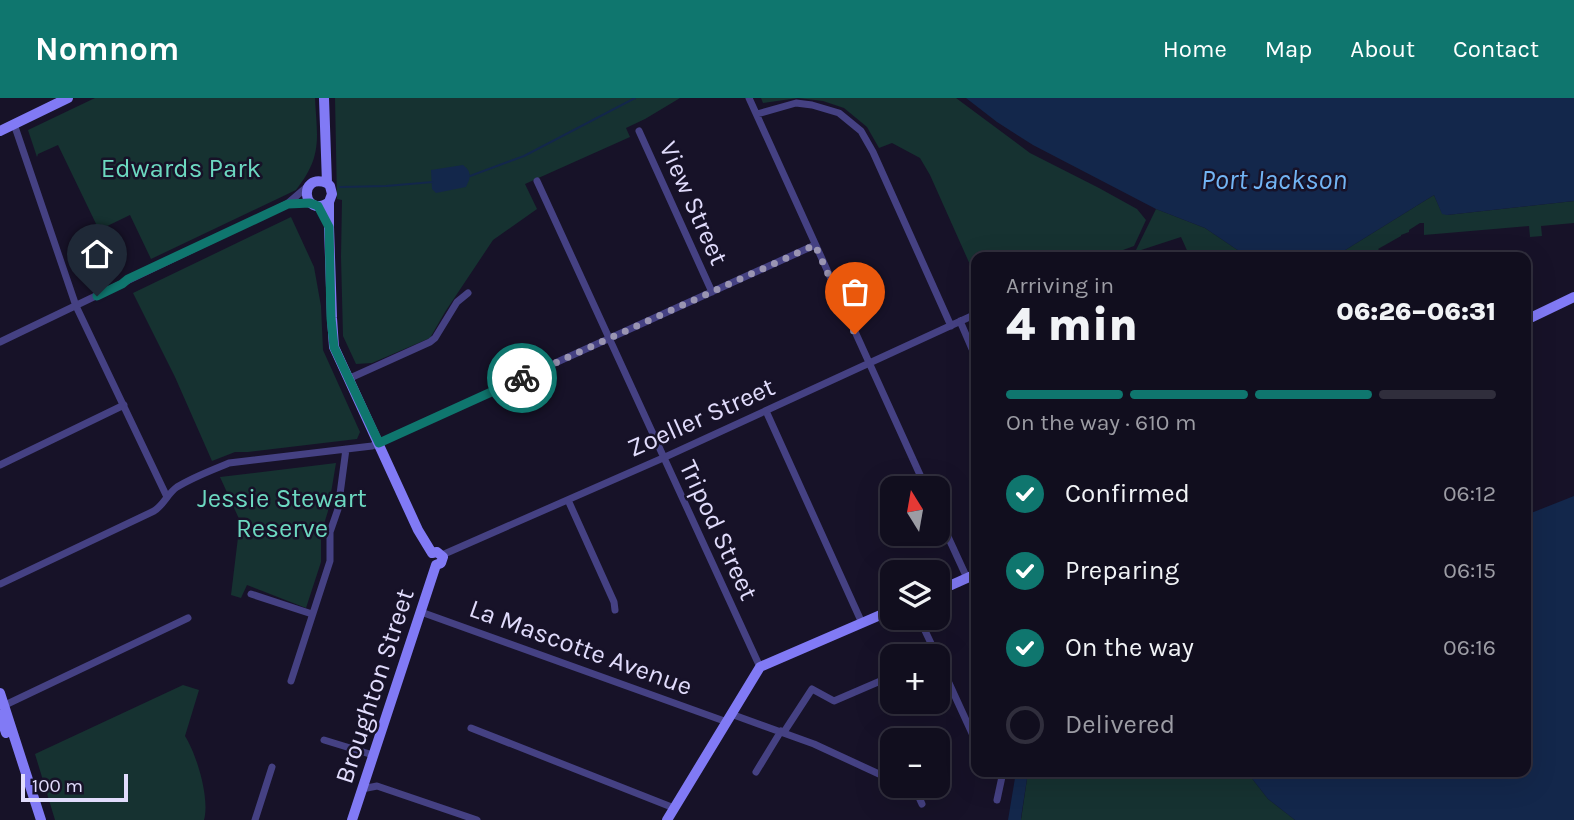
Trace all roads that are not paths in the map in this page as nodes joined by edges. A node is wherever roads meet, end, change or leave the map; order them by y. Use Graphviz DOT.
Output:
graph roads {
  1 [pos="68,98"];
  2 [pos="324,98"];
  3 [pos="749,98"];
  4 [pos="55,101"];
  5 [pos="757,114"];
  6 [pos="14,124"];
  7 [pos="0,131"];
  8 [pos="639,131"];
  9 [pos="325,157"];
  10 [pos="537,181"];
  11 [pos="311,183"];
  12 [pos="327,183"];
  13 [pos="329,202"];
  14 [pos="288,204"];
  15 [pos="314,205"];
  16 [pos="329,227"];
  17 [pos="815,245"];
  18 [pos="712,292"];
  19 [pos="468,293"];
  20 [pos="1574,297"];
  21 [pos="76,306"];
  22 [pos="971,316"];
  23 [pos="1531,318"];
  24 [pos="960,321"];
  25 [pos="951,326"];
  26 [pos="608,339"];
  27 [pos="0,342"];
  28 [pos="971,346"];
  29 [pos="868,363"];
  30 [pos="348,379"];
  31 [pos="124,405"];
  32 [pos="766,411"];
  33 [pos="379,443"];
  34 [pos="346,449"];
  35 [pos="663,458"];
  36 [pos="0,465"];
  37 [pos="920,476"];
  38 [pos="167,497"];
  39 [pos="568,500"];
  40 [pos="950,537"];
  41 [pos="437,554"];
  42 [pos="971,574"];
  43 [pos="971,576"];
  44 [pos="0,584"];
  45 [pos="950,586"];
  46 [pos="251,594"];
  47 [pos="615,610"];
  48 [pos="421,612"];
  49 [pos="312,614"];
  50 [pos="880,615"];
  51 [pos="188,618"];
  52 [pos="862,623"];
  53 [pos="760,667"];
  54 [pos="291,681"];
  55 [pos="880,681"];
  56 [pos="950,685"];
  57 [pos="0,693"];
  58 [pos="1,709"];
  59 [pos="729,718"];
  60 [pos="471,728"];
  61 [pos="971,731"];
  62 [pos="783,732"];
  63 [pos="324,740"];
  64 [pos="373,755"];
  65 [pos="272,767"];
  66 [pos="756,772"];
  67 [pos="880,774"];
  68 [pos="1002,777"];
  69 [pos="362,789"];
  70 [pos="919,798"];
  71 [pos="997,800"];
  72 [pos="922,804"];
  73 [pos="674,808"];
  74 [pos="454,816"];
  75 [pos="35,820"];
  76 [pos="41,820"];
  77 [pos="255,820"];
  78 [pos="352,820"];
  79 [pos="477,820"];
  80 [pos="667,820"];
  1 -- 4 [label="main road"];
  2 -- 9 [label="main road"];
  3 -- 5 [label="street"];
  4 -- 6 [label="main road"];
  5 -- 17 [label="street"];
  5 -- 25 [label="street"];
  6 -- 7 [label="main road"];
  6 -- 21 [label="street"];
  8 -- 18 [label="street, View Street"];
  9 -- 11 [label="main road"];
  9 -- 12 [label="main road"];
  10 -- 26 [label="street, Tripod Street"];
  11 -- 12 [label="main road"];
  11 -- 14 [label="street"];
  11 -- 15 [label="main road"];
  12 -- 13 [label="main road"];
  13 -- 15 [label="main road"];
  13 -- 16 [label="main road"];
  14 -- 15 [label="street"];
  14 -- 21 [label="street"];
  15 -- 16 [label="main road"];
  16 -- 30 [label="main road"];
  17 -- 18 [label="street"];
  17 -- 29 [label="street"];
  18 -- 26 [label="street"];
  19 -- 30 [label="street"];
  20 -- 23 [label="main road"];
  21 -- 27 [label="street"];
  21 -- 31 [label="street"];
  22 -- 24 [label="street, Zoeller Street"];
  24 -- 25 [label="street, Zoeller Street"];
  24 -- 28 [label="street"];
  25 -- 29 [label="street, Zoeller Street"];
  26 -- 33 [label="street"];
  26 -- 35 [label="street, Tripod Street"];
  29 -- 32 [label="street, Zoeller Street"];
  29 -- 37 [label="street"];
  30 -- 33 [label="main road"];
  31 -- 36 [label="street"];
  31 -- 38 [label="street"];
  32 -- 35 [label="street, Zoeller Street"];
  32 -- 52 [label="street"];
  33 -- 34 [label="street"];
  33 -- 41 [label="main road"];
  34 -- 38 [label="street"];
  34 -- 49 [label="street"];
  35 -- 39 [label="street, Zoeller Street"];
  35 -- 53 [label="street, Tripod Street"];
  38 -- 44 [label="street"];
  39 -- 41 [label="street, Zoeller Street"];
  39 -- 47 [label="street"];
  40 -- 42 [label="street"];
  41 -- 48 [label="main road, Broughton Street"];
  43 -- 45 [label="main road"];
  46 -- 49 [label="street"];
  48 -- 59 [label="street, La Mascotte Avenue"];
  48 -- 64 [label="main road, Broughton Street"];
  49 -- 54 [label="street"];
  50 -- 52 [label="main road"];
  51 -- 58 [label="street"];
  52 -- 53 [label="main road"];
  53 -- 59 [label="main road"];
  55 -- 62 [label="street"];
  56 -- 61 [label="street"];
  57 -- 58 [label="main road"];
  58 -- 75 [label="main road"];
  58 -- 76 [label="main road"];
  59 -- 62 [label="street, La Mascotte Avenue"];
  59 -- 73 [label="main road"];
  60 -- 73 [label="street"];
  62 -- 66 [label="street"];
  62 -- 67 [label="street, La Mascotte Avenue"];
  63 -- 64 [label="street"];
  64 -- 69 [label="main road, Broughton Street"];
  65 -- 77 [label="street"];
  68 -- 71 [label="street"];
  69 -- 74 [label="street"];
  69 -- 78 [label="main road, Broughton Street"];
  70 -- 72 [label="street"];
  73 -- 80 [label="main road"];
  74 -- 79 [label="street"];
}
